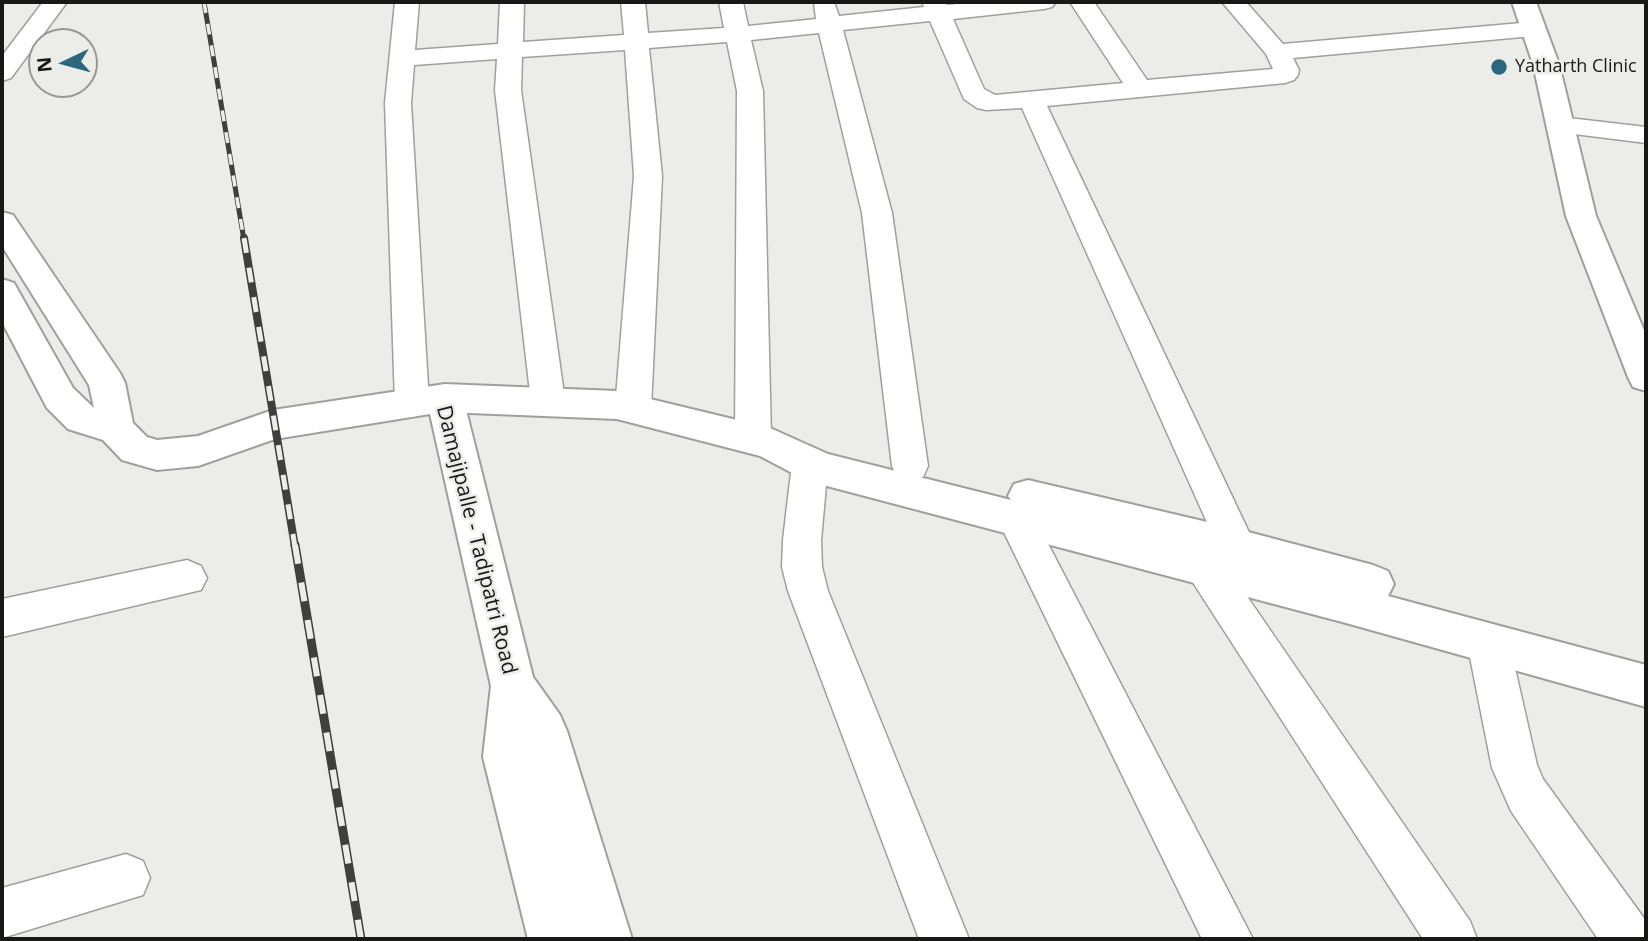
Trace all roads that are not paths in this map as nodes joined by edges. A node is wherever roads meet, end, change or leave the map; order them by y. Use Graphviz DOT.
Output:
graph roads {
  1 [pos="55,2"];
  2 [pos="407,2"];
  3 [pos="512,2"];
  4 [pos="633,2"];
  5 [pos="731,2"];
  6 [pos="1044,2"];
  7 [pos="1082,2"];
  8 [pos="1234,2"];
  9 [pos="937,7"];
  10 [pos="827,13"];
  11 [pos="1528,16"];
  12 [pos="739,34"];
  13 [pos="636,42"];
  14 [pos="510,50"];
  15 [pos="1277,52"];
  16 [pos="402,58"];
  17 [pos="2,73"];
  18 [pos="1141,90"];
  19 [pos="1031,100"];
  20 [pos="1560,125"];
  21 [pos="1646,135"];
  22 [pos="2,222"];
  23 [pos="2,290"];
  24 [pos="1646,377"];
  25 [pos="428,400"];
  26 [pos="548,401"];
  27 [pos="633,409"];
  28 [pos="117,429"];
  29 [pos="761,440"];
  30 [pos="810,464"];
  31 [pos="909,467"];
  32 [pos="1017,520"];
  33 [pos="1222,558"];
  34 [pos="187,578"];
  35 [pos="2,618"];
  36 [pos="1488,642"];
  37 [pos="1646,661"];
  38 [pos="513,686"];
  39 [pos="1646,687"];
  40 [pos="126,878"];
  41 [pos="2,912"];
  42 [pos="554,939"];
  43 [pos="607,939"];
  44 [pos="944,939"];
  45 [pos="1228,939"];
  46 [pos="1452,939"];
  47 [pos="1628,939"];
  1 -- 17 [label="street"];
  2 -- 16 [label="street"];
  3 -- 14 [label="street"];
  4 -- 13 [label="street"];
  5 -- 12 [label="street"];
  6 -- 9 [label="street"];
  7 -- 18 [label="street"];
  8 -- 15 [label="street"];
  9 -- 10 [label="street"];
  9 -- 19 [label="street"];
  10 -- 12 [label="street"];
  10 -- 31 [label="street"];
  11 -- 15 [label="street"];
  11 -- 20 [label="main road"];
  12 -- 13 [label="street"];
  12 -- 29 [label="street"];
  13 -- 14 [label="street"];
  13 -- 27 [label="street"];
  14 -- 16 [label="street"];
  14 -- 26 [label="street"];
  15 -- 18 [label="street"];
  16 -- 25 [label="street"];
  18 -- 19 [label="street"];
  19 -- 33 [label="street"];
  20 -- 21 [label="street"];
  20 -- 24 [label="main road"];
  22 -- 28 [label="main road"];
  23 -- 28 [label="main road, Damajipalle - Tadipatri Road"];
  25 -- 26 [label="main road"];
  25 -- 28 [label="main road, Damajipalle - Tadipatri Road"];
  25 -- 38 [label="main road, Damajipalle - Tadipatri Road"];
  26 -- 27 [label="main road"];
  27 -- 29 [label="main road"];
  29 -- 30 [label="main road"];
  29 -- 31 [label="main road"];
  30 -- 32 [label="main road"];
  30 -- 44 [label="street"];
  31 -- 33 [label="main road"];
  32 -- 33 [label="main road"];
  32 -- 45 [label="street"];
  33 -- 36 [label="main road"];
  33 -- 37 [label="main road"];
  33 -- 46 [label="street"];
  34 -- 35 [label="street"];
  36 -- 39 [label="main road"];
  36 -- 47 [label="street"];
  38 -- 42 [label="main road, Damajipalle - Tadipatri Road"];
  38 -- 43 [label="main road, Damajipalle - Tadipatri Road"];
  40 -- 41 [label="street"];
}
